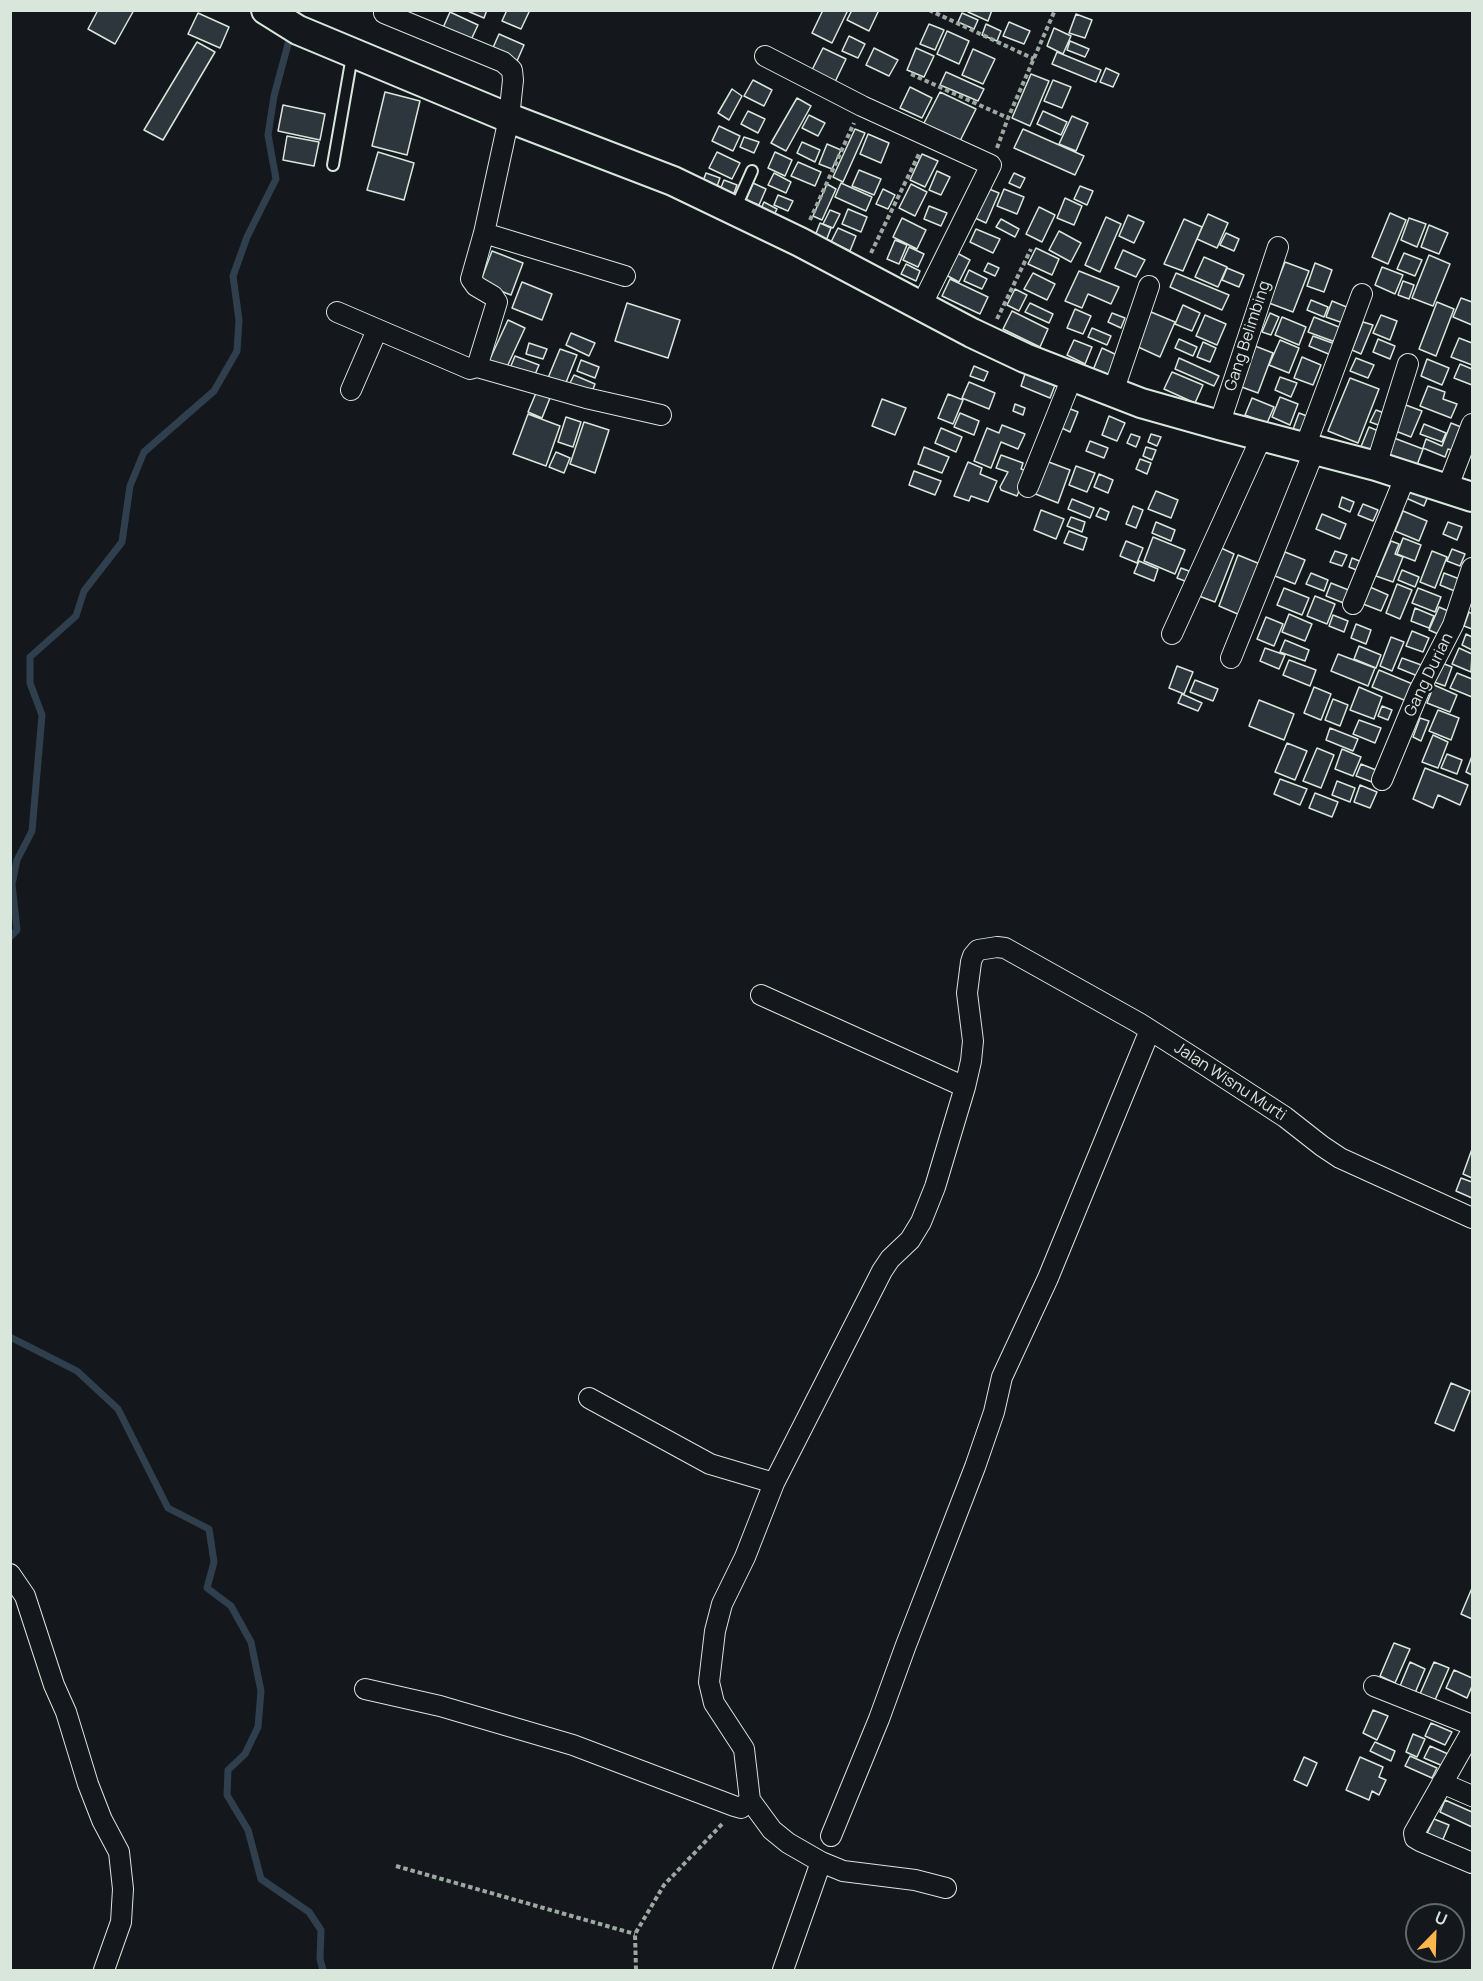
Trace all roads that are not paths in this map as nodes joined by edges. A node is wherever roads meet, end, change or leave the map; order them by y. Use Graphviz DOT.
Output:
graph roads {
  1 [pos="269,13"];
  2 [pos="384,13"];
  3 [pos="353,52"];
  4 [pos="765,56"];
  5 [pos="510,118"];
  6 [pos="333,165"];
  7 [pos="752,171"];
  8 [pos="735,210"];
  9 [pos="484,233"];
  10 [pos="1278,247"];
  11 [pos="625,276"];
  12 [pos="1149,286"];
  13 [pos="1362,294"];
  14 [pos="921,306"];
  15 [pos="337,312"];
  16 [pos="377,330"];
  17 [pos="1408,364"];
  18 [pos="477,367"];
  19 [pos="1073,375"];
  20 [pos="351,390"];
  21 [pos="1113,392"];
  22 [pos="661,415"];
  23 [pos="1473,424"];
  24 [pos="1219,425"];
  25 [pos="1262,436"];
  26 [pos="1310,448"];
  27 [pos="1376,466"];
  28 [pos="1406,475"];
  29 [pos="1028,487"];
  30 [pos="1460,493"];
  31 [pos="1473,568"];
  32 [pos="1353,604"];
  33 [pos="1172,634"];
  34 [pos="1231,658"];
  35 [pos="1382,780"];
  36 [pos="760,995"];
  37 [pos="1150,1030"];
  38 [pos="965,1087"];
  39 [pos="1473,1218"];
  40 [pos="589,1398"];
  41 [pos="774,1483"];
  42 [pos="10,1574"];
  43 [pos="1374,1686"];
  44 [pos="365,1689"];
  45 [pos="1473,1725"];
  46 [pos="1473,1731"];
  47 [pos="1442,1783"];
  48 [pos="1473,1796"];
  49 [pos="745,1804"];
  50 [pos="831,1836"];
  51 [pos="821,1862"];
  52 [pos="1473,1863"];
  53 [pos="946,1888"];
  54 [pos="104,1971"];
  55 [pos="783,1971"];
  1 -- 3 [label="street"];
  2 -- 5 [label="street"];
  3 -- 5 [label="street"];
  3 -- 6 [label="lane"];
  4 -- 14 [label="street"];
  5 -- 8 [label="street"];
  5 -- 9 [label="street"];
  7 -- 8 [label="lane"];
  8 -- 14 [label="street"];
  9 -- 11 [label="street"];
  9 -- 18 [label="street"];
  10 -- 24 [label="street, Gang Belimbing"];
  12 -- 21 [label="street"];
  13 -- 26 [label="street"];
  14 -- 19 [label="street"];
  15 -- 16 [label="street"];
  16 -- 18 [label="street"];
  16 -- 20 [label="street"];
  17 -- 27 [label="street"];
  18 -- 22 [label="street"];
  19 -- 21 [label="street"];
  19 -- 29 [label="street"];
  21 -- 24 [label="street"];
  23 -- 30 [label="street"];
  24 -- 25 [label="street"];
  25 -- 26 [label="street"];
  25 -- 33 [label="street"];
  26 -- 27 [label="street"];
  26 -- 34 [label="street"];
  27 -- 28 [label="street"];
  28 -- 30 [label="street"];
  28 -- 32 [label="street"];
  31 -- 35 [label="street, Gang Durian"];
  36 -- 38 [label="street"];
  37 -- 38 [label="street, Jalan Wisnu Murti"];
  37 -- 39 [label="street, Jalan Wisnu Murti"];
  37 -- 50 [label="street"];
  38 -- 41 [label="street"];
  40 -- 41 [label="street"];
  41 -- 49 [label="street"];
  42 -- 54 [label="street"];
  43 -- 45 [label="street"];
  44 -- 49 [label="street"];
  46 -- 47 [label="street"];
  47 -- 48 [label="street"];
  47 -- 52 [label="street"];
  49 -- 51 [label="street"];
  51 -- 53 [label="street"];
  51 -- 55 [label="street"];
}
